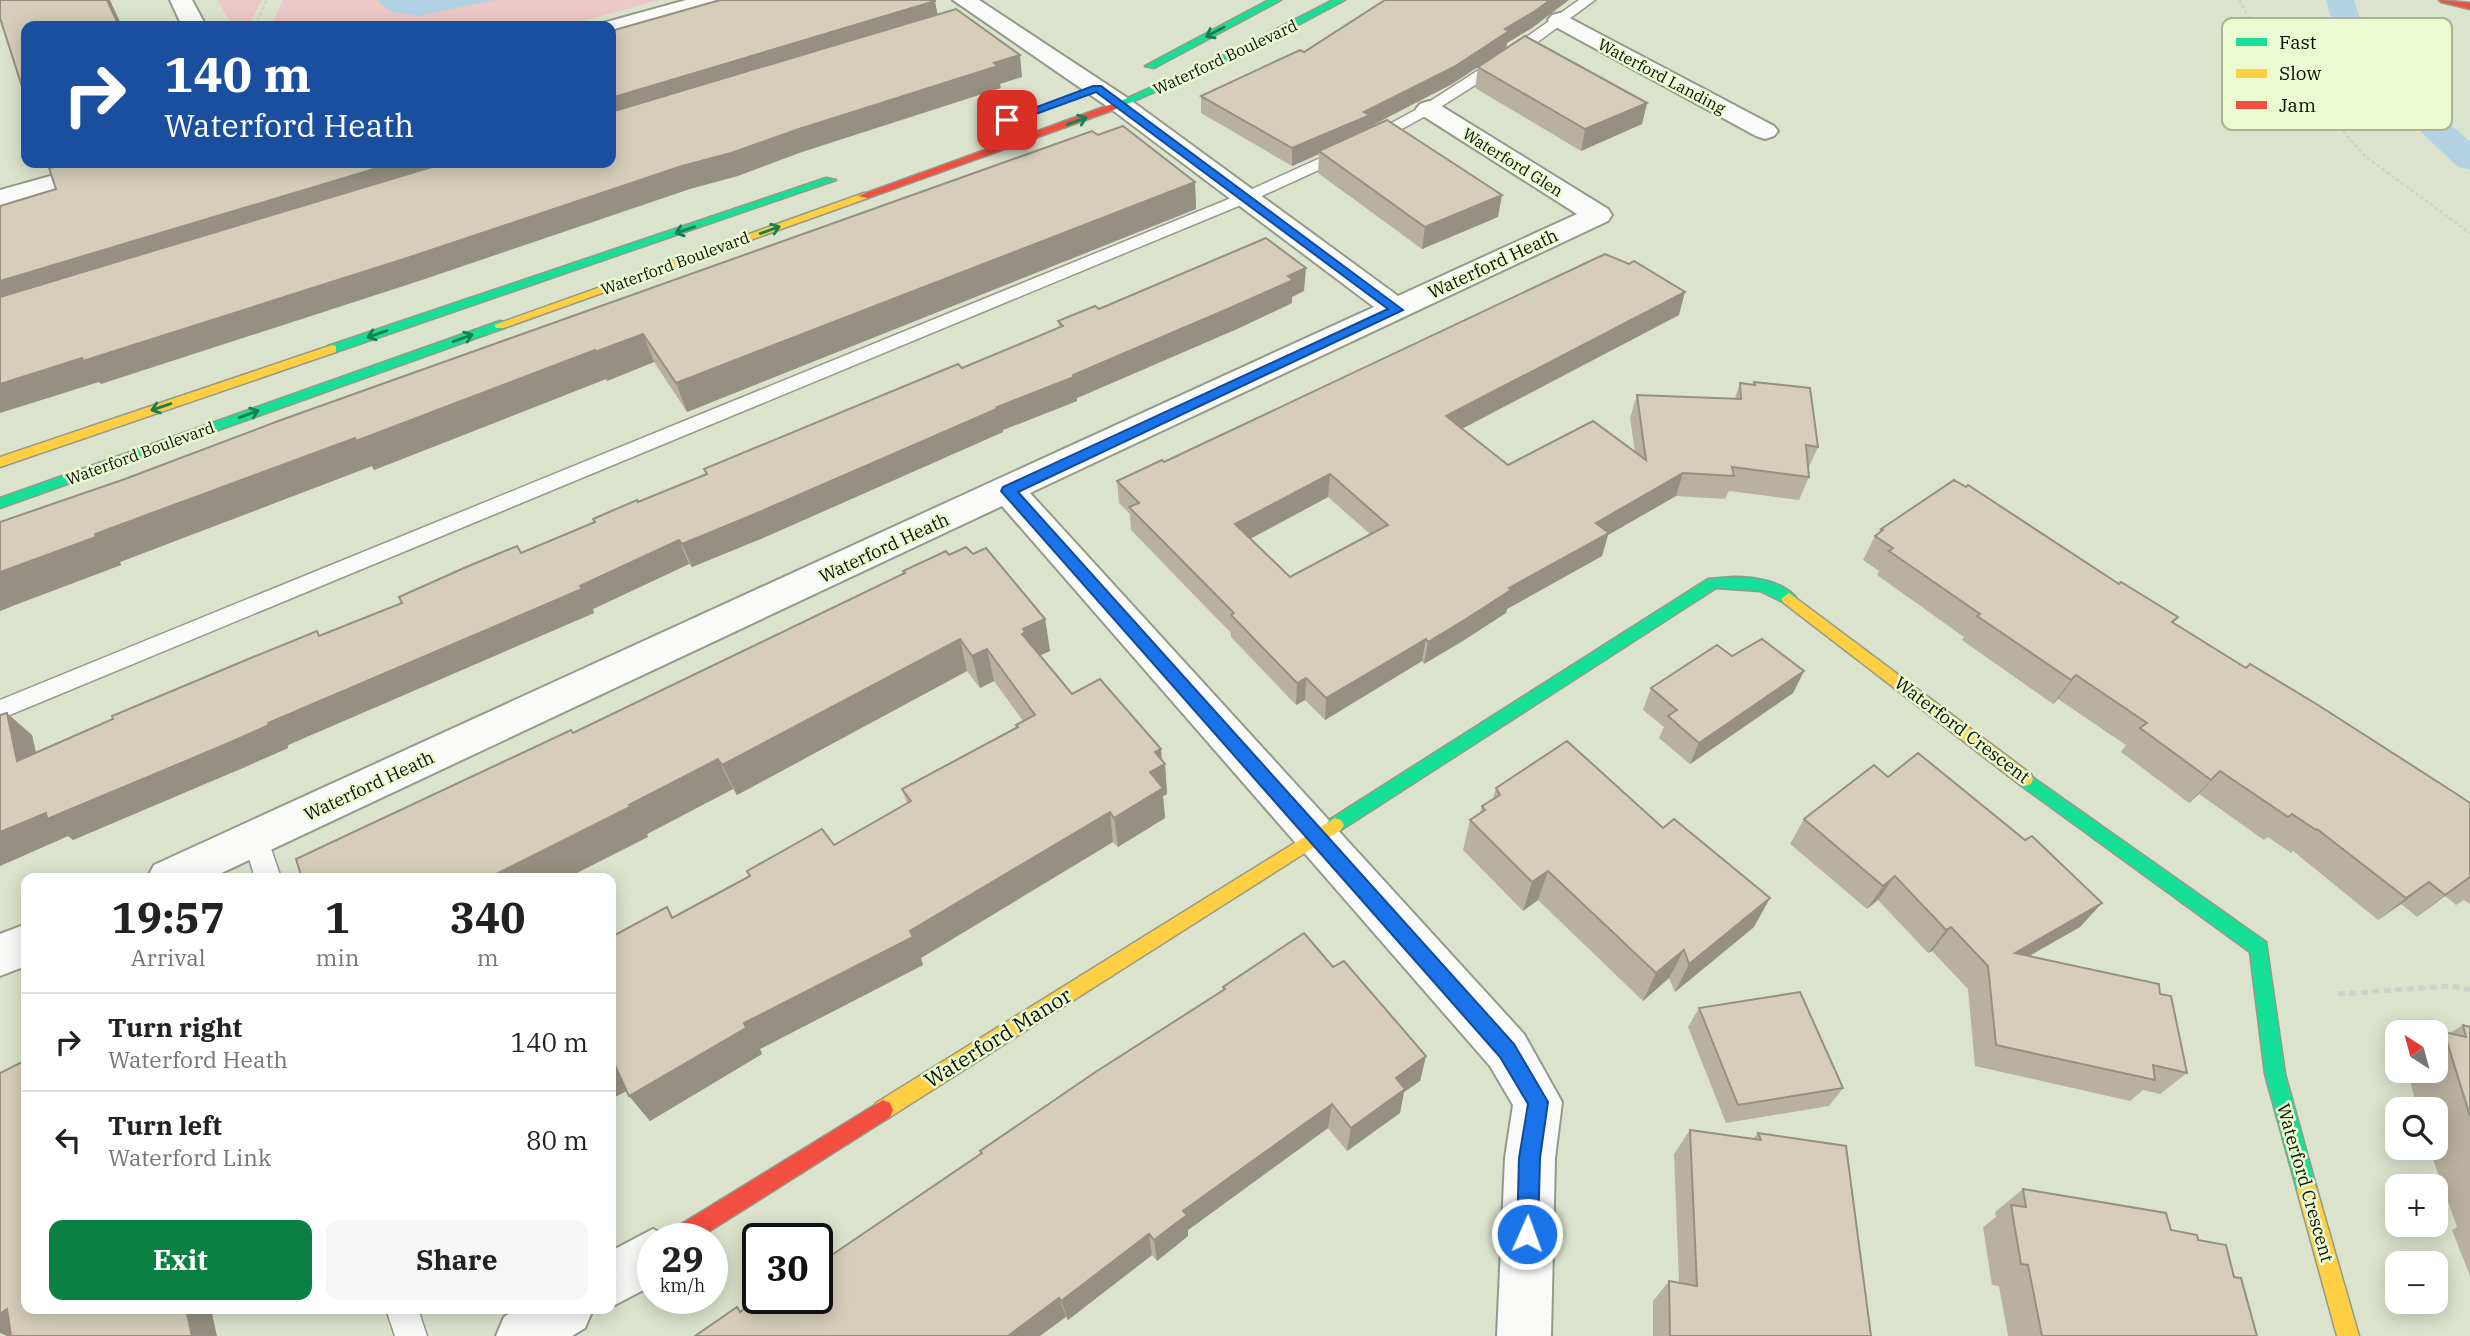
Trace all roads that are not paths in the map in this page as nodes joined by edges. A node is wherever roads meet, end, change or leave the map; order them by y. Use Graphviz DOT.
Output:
graph roads {
  1 [pos="181,0"];
  2 [pos="711,0"];
  3 [pos="1276,0"];
  4 [pos="1339,0"];
  5 [pos="1588,0"];
  6 [pos="2444,0"];
  7 [pos="2470,6"];
  8 [pos="962,11"];
  9 [pos="1560,20"];
  10 [pos="192,21"];
  11 [pos="616,27"];
  12 [pos="1139,70"];
  13 [pos="1112,90"];
  14 [pos="1073,98"];
  15 [pos="1429,109"];
  16 [pos="1765,131"];
  17 [pos="109,168"];
  18 [pos="848,174"];
  19 [pos="1247,197"];
  20 [pos="0,198"];
  21 [pos="1598,215"];
  22 [pos="1397,310"];
  23 [pos="0,461"];
  24 [pos="1008,491"];
  25 [pos="0,503"];
  26 [pos="0,710"];
  27 [pos="1318,836"];
  28 [pos="256,839"];
  29 [pos="180,873"];
  30 [pos="266,873"];
  31 [pos="21,946"];
  32 [pos="0,956"];
  33 [pos="703,1223"];
  34 [pos="637,1265"];
  35 [pos="616,1278"];
  36 [pos="404,1314"];
  37 [pos="558,1314"];
  38 [pos="411,1336"];
  39 [pos="523,1336"];
  40 [pos="1524,1336"];
  41 [pos="2348,1336"];
  1 -- 10 [label="street"];
  2 -- 11 [label="street"];
  3 -- 12 [label="street, Waterford Boulevard, one-way"];
  4 -- 13 [label="street, Waterford Boulevard"];
  5 -- 9 [label="lane"];
  6 -- 7 [label="street"];
  8 -- 13 [label="street"];
  9 -- 15 [label="lane"];
  9 -- 16 [label="street, Waterford Landing"];
  13 -- 14 [label="street, Waterford Boulevard"];
  13 -- 19 [label="street"];
  25 -- 13 [label="street, Waterford Boulevard, one-way"];
  15 -- 19 [label="lane"];
  15 -- 21 [label="street, Waterford Glen"];
  17 -- 20 [label="street"];
  18 -- 23 [label="street, Waterford Boulevard, one-way"];
  19 -- 22 [label="street"];
  19 -- 26 [label="lane"];
  21 -- 22 [label="street, Waterford Heath"];
  22 -- 24 [label="street, Waterford Heath"];
  24 -- 27 [label="street"];
  24 -- 28 [label="street, Waterford Heath"];
  27 -- 33 [label="street, Waterford Manor"];
  27 -- 40 [label="street"];
  27 -- 41 [label="street, Waterford Crescent"];
  28 -- 29 [label="street, Waterford Heath"];
  28 -- 30 [label="lane"];
  31 -- 32 [label="street"];
  34 -- 35 [label="street"];
  36 -- 38 [label="lane"];
  37 -- 39 [label="street"];
}
